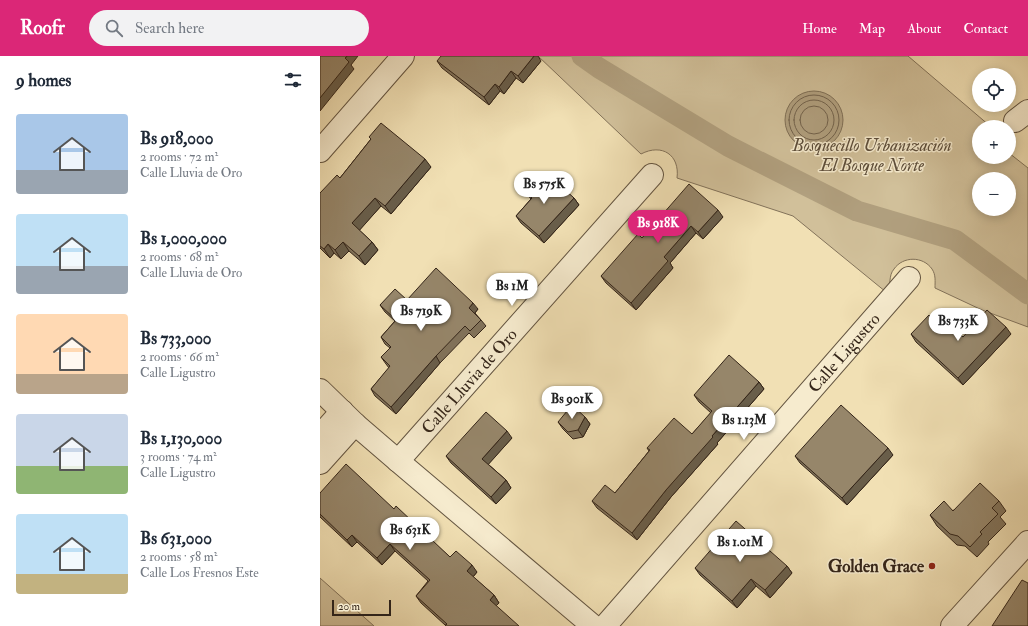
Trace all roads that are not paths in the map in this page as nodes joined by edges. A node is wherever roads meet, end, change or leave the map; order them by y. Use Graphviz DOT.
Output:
graph roads {
  1 [pos="403,56"];
  2 [pos="320,151"];
  3 [pos="652,175"];
  4 [pos="909,278"];
  5 [pos="320,390"];
  6 [pos="348,418"];
  7 [pos="320,436"];
  8 [pos="398,461"];
  9 [pos="320,463"];
  10 [pos="1028,542"];
  11 [pos="593,626"];
  12 [pos="605,626"];
  13 [pos="952,626"];
  1 -- 2 [label="street"];
  3 -- 8 [label="street, Calle Lluvia de Oro"];
  4 -- 12 [label="street, Calle Ligustro"];
  5 -- 6 [label="street"];
  6 -- 7 [label="street"];
  6 -- 8 [label="street"];
  6 -- 9 [label="street"];
  8 -- 11 [label="street"];
  10 -- 13 [label="street"];
}
